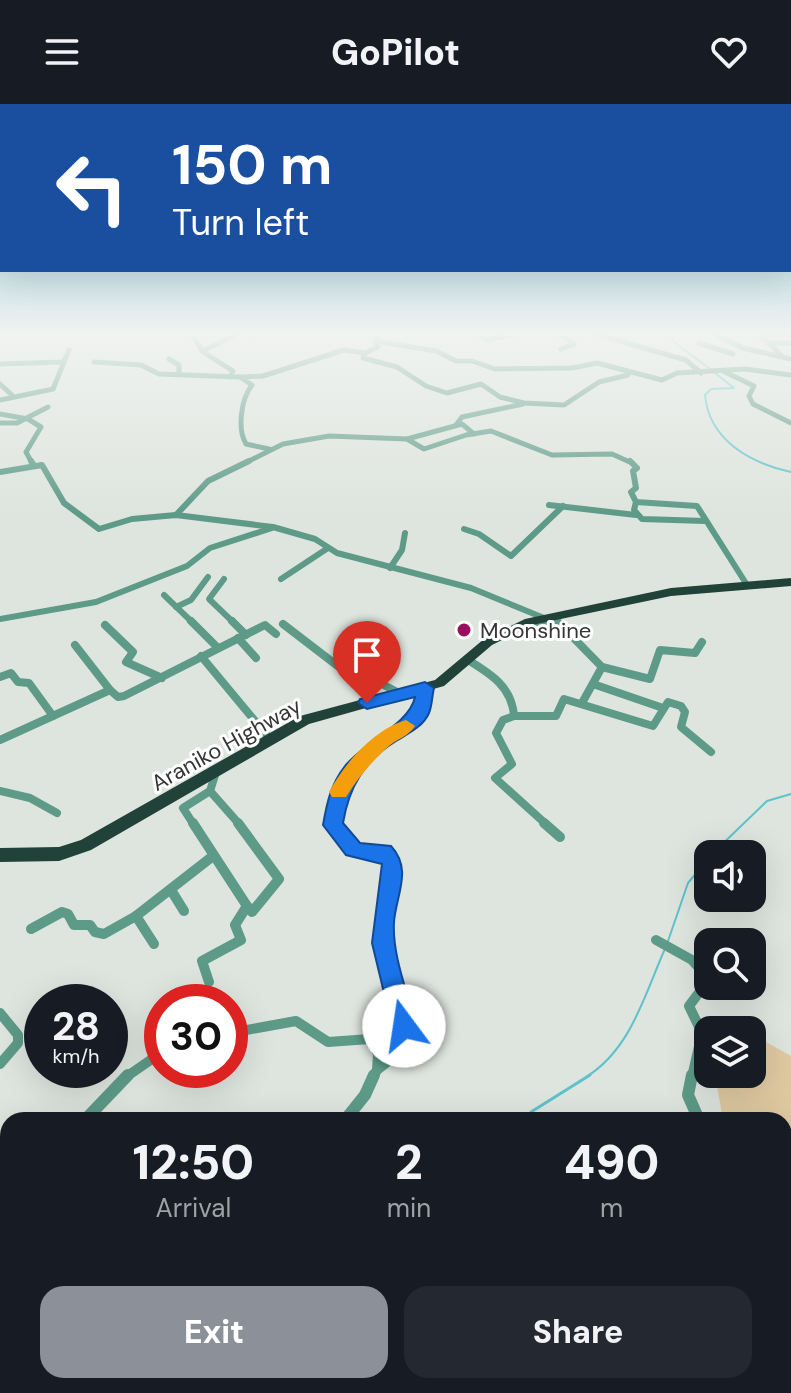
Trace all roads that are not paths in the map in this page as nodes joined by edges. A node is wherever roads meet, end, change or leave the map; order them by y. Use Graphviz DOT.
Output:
graph roads {
  1 [pos="25,393"];
  2 [pos="246,393"];
  3 [pos="494,393"];
  4 [pos="582,393"];
  5 [pos="750,393"];
  6 [pos="12,395"];
  7 [pos="0,400"];
  8 [pos="524,403"];
  9 [pos="48,407"];
  10 [pos="0,414"];
  11 [pos="28,419"];
  12 [pos="0,423"];
  13 [pos="791,423"];
  14 [pos="456,425"];
  15 [pos="474,434"];
  16 [pos="407,439"];
  17 [pos="269,449"];
  18 [pos="33,464"];
  19 [pos="0,472"];
  20 [pos="636,502"];
  21 [pos="549,505"];
  22 [pos="563,506"];
  23 [pos="176,515"];
  24 [pos="636,515"];
  25 [pos="705,521"];
  26 [pos="273,527"];
  27 [pos="464,529"];
  28 [pos="405,533"];
  29 [pos="328,548"];
  30 [pos="390,568"];
  31 [pos="208,577"];
  32 [pos="224,579"];
  33 [pos="281,579"];
  34 [pos="791,582"];
  35 [pos="747,585"];
  36 [pos="164,595"];
  37 [pos="176,607"];
  38 [pos="0,619"];
  39 [pos="540,619"];
  40 [pos="283,624"];
  41 [pos="105,625"];
  42 [pos="276,634"];
  43 [pos="242,636"];
  44 [pos="702,642"];
  45 [pos="75,645"];
  46 [pos="218,648"];
  47 [pos="201,656"];
  48 [pos="256,658"];
  49 [pos="468,660"];
  50 [pos="602,667"];
  51 [pos="0,677"];
  52 [pos="162,678"];
  53 [pos="593,684"];
  54 [pos="425,688"];
  55 [pos="110,690"];
  56 [pos="401,694"];
  57 [pos="582,703"];
  58 [pos="663,708"];
  59 [pos="53,716"];
  60 [pos="514,716"];
  61 [pos="270,739"];
  62 [pos="0,740"];
  63 [pos="711,752"];
  64 [pos="216,771"];
  65 [pos="0,791"];
  66 [pos="210,791"];
  67 [pos="57,813"];
  68 [pos="560,837"];
  69 [pos="0,855"];
  70 [pos="213,856"];
  71 [pos="171,890"];
  72 [pos="247,906"];
  73 [pos="184,911"];
  74 [pos="136,916"];
  75 [pos="31,929"];
  76 [pos="656,940"];
  77 [pos="154,944"];
  78 [pos="209,982"];
  79 [pos="0,1013"];
  80 [pos="248,1030"];
  81 [pos="370,1039"];
  82 [pos="405,1048"];
  83 [pos="144,1063"];
  84 [pos="0,1064"];
  85 [pos="377,1070"];
  86 [pos="91,1112"];
  87 [pos="351,1112"];
  88 [pos="695,1112"];
  1 -- 6 [label="street"];
  2 -- 17 [label="street"];
  3 -- 8 [label="street"];
  4 -- 8 [label="street"];
  5 -- 13 [label="street"];
  6 -- 7 [label="street"];
  8 -- 14 [label="street"];
  9 -- 11 [label="street"];
  10 -- 11 [label="street"];
  11 -- 12 [label="street"];
  11 -- 18 [label="street"];
  14 -- 15 [label="street"];
  14 -- 16 [label="street"];
  15 -- 16 [label="street"];
  15 -- 20 [label="street"];
  16 -- 17 [label="street"];
  17 -- 23 [label="street"];
  18 -- 19 [label="street"];
  18 -- 23 [label="street"];
  20 -- 24 [label="street"];
  20 -- 25 [label="street"];
  21 -- 22 [label="street"];
  22 -- 24 [label="street"];
  22 -- 27 [label="street"];
  23 -- 26 [label="street"];
  24 -- 25 [label="street"];
  25 -- 35 [label="street"];
  26 -- 29 [label="street"];
  26 -- 38 [label="street"];
  28 -- 30 [label="street"];
  29 -- 30 [label="street"];
  29 -- 33 [label="street"];
  30 -- 39 [label="street"];
  31 -- 37 [label="street"];
  32 -- 43 [label="street"];
  34 -- 35 [label="highway, Araniko Highway"];
  35 -- 39 [label="highway, Araniko Highway"];
  36 -- 37 [label="street"];
  37 -- 46 [label="street"];
  39 -- 49 [label="highway, Araniko Highway"];
  39 -- 50 [label="street"];
  40 -- 56 [label="street"];
  41 -- 52 [label="street"];
  42 -- 43 [label="street"];
  43 -- 46 [label="street"];
  43 -- 48 [label="street"];
  44 -- 50 [label="street"];
  45 -- 55 [label="street"];
  46 -- 47 [label="street"];
  47 -- 52 [label="street"];
  47 -- 61 [label="street"];
  49 -- 54 [label="highway, Araniko Highway"];
  49 -- 60 [label="street"];
  50 -- 53 [label="street"];
  51 -- 59 [label="street"];
  52 -- 55 [label="street"];
  53 -- 57 [label="street"];
  53 -- 58 [label="street"];
  54 -- 56 [label="highway, Araniko Highway"];
  54 -- 81 [label="street"];
  55 -- 59 [label="street"];
  56 -- 61 [label="highway, Araniko Highway"];
  57 -- 58 [label="street"];
  57 -- 60 [label="street"];
  58 -- 63 [label="street"];
  59 -- 62 [label="street"];
  60 -- 68 [label="street"];
  61 -- 64 [label="highway, Araniko Highway"];
  64 -- 66 [label="street"];
  64 -- 69 [label="highway, Araniko Highway"];
  65 -- 67 [label="street"];
  66 -- 70 [label="street"];
  66 -- 72 [label="street"];
  70 -- 71 [label="street"];
  70 -- 72 [label="street"];
  71 -- 73 [label="street"];
  71 -- 74 [label="street"];
  72 -- 78 [label="street"];
  74 -- 75 [label="street"];
  74 -- 77 [label="street"];
  76 -- 88 [label="street"];
  79 -- 84 [label="street"];
  80 -- 81 [label="street"];
  81 -- 85 [label="street"];
  82 -- 85 [label="street"];
  83 -- 86 [label="street"];
  85 -- 87 [label="street"];
}
